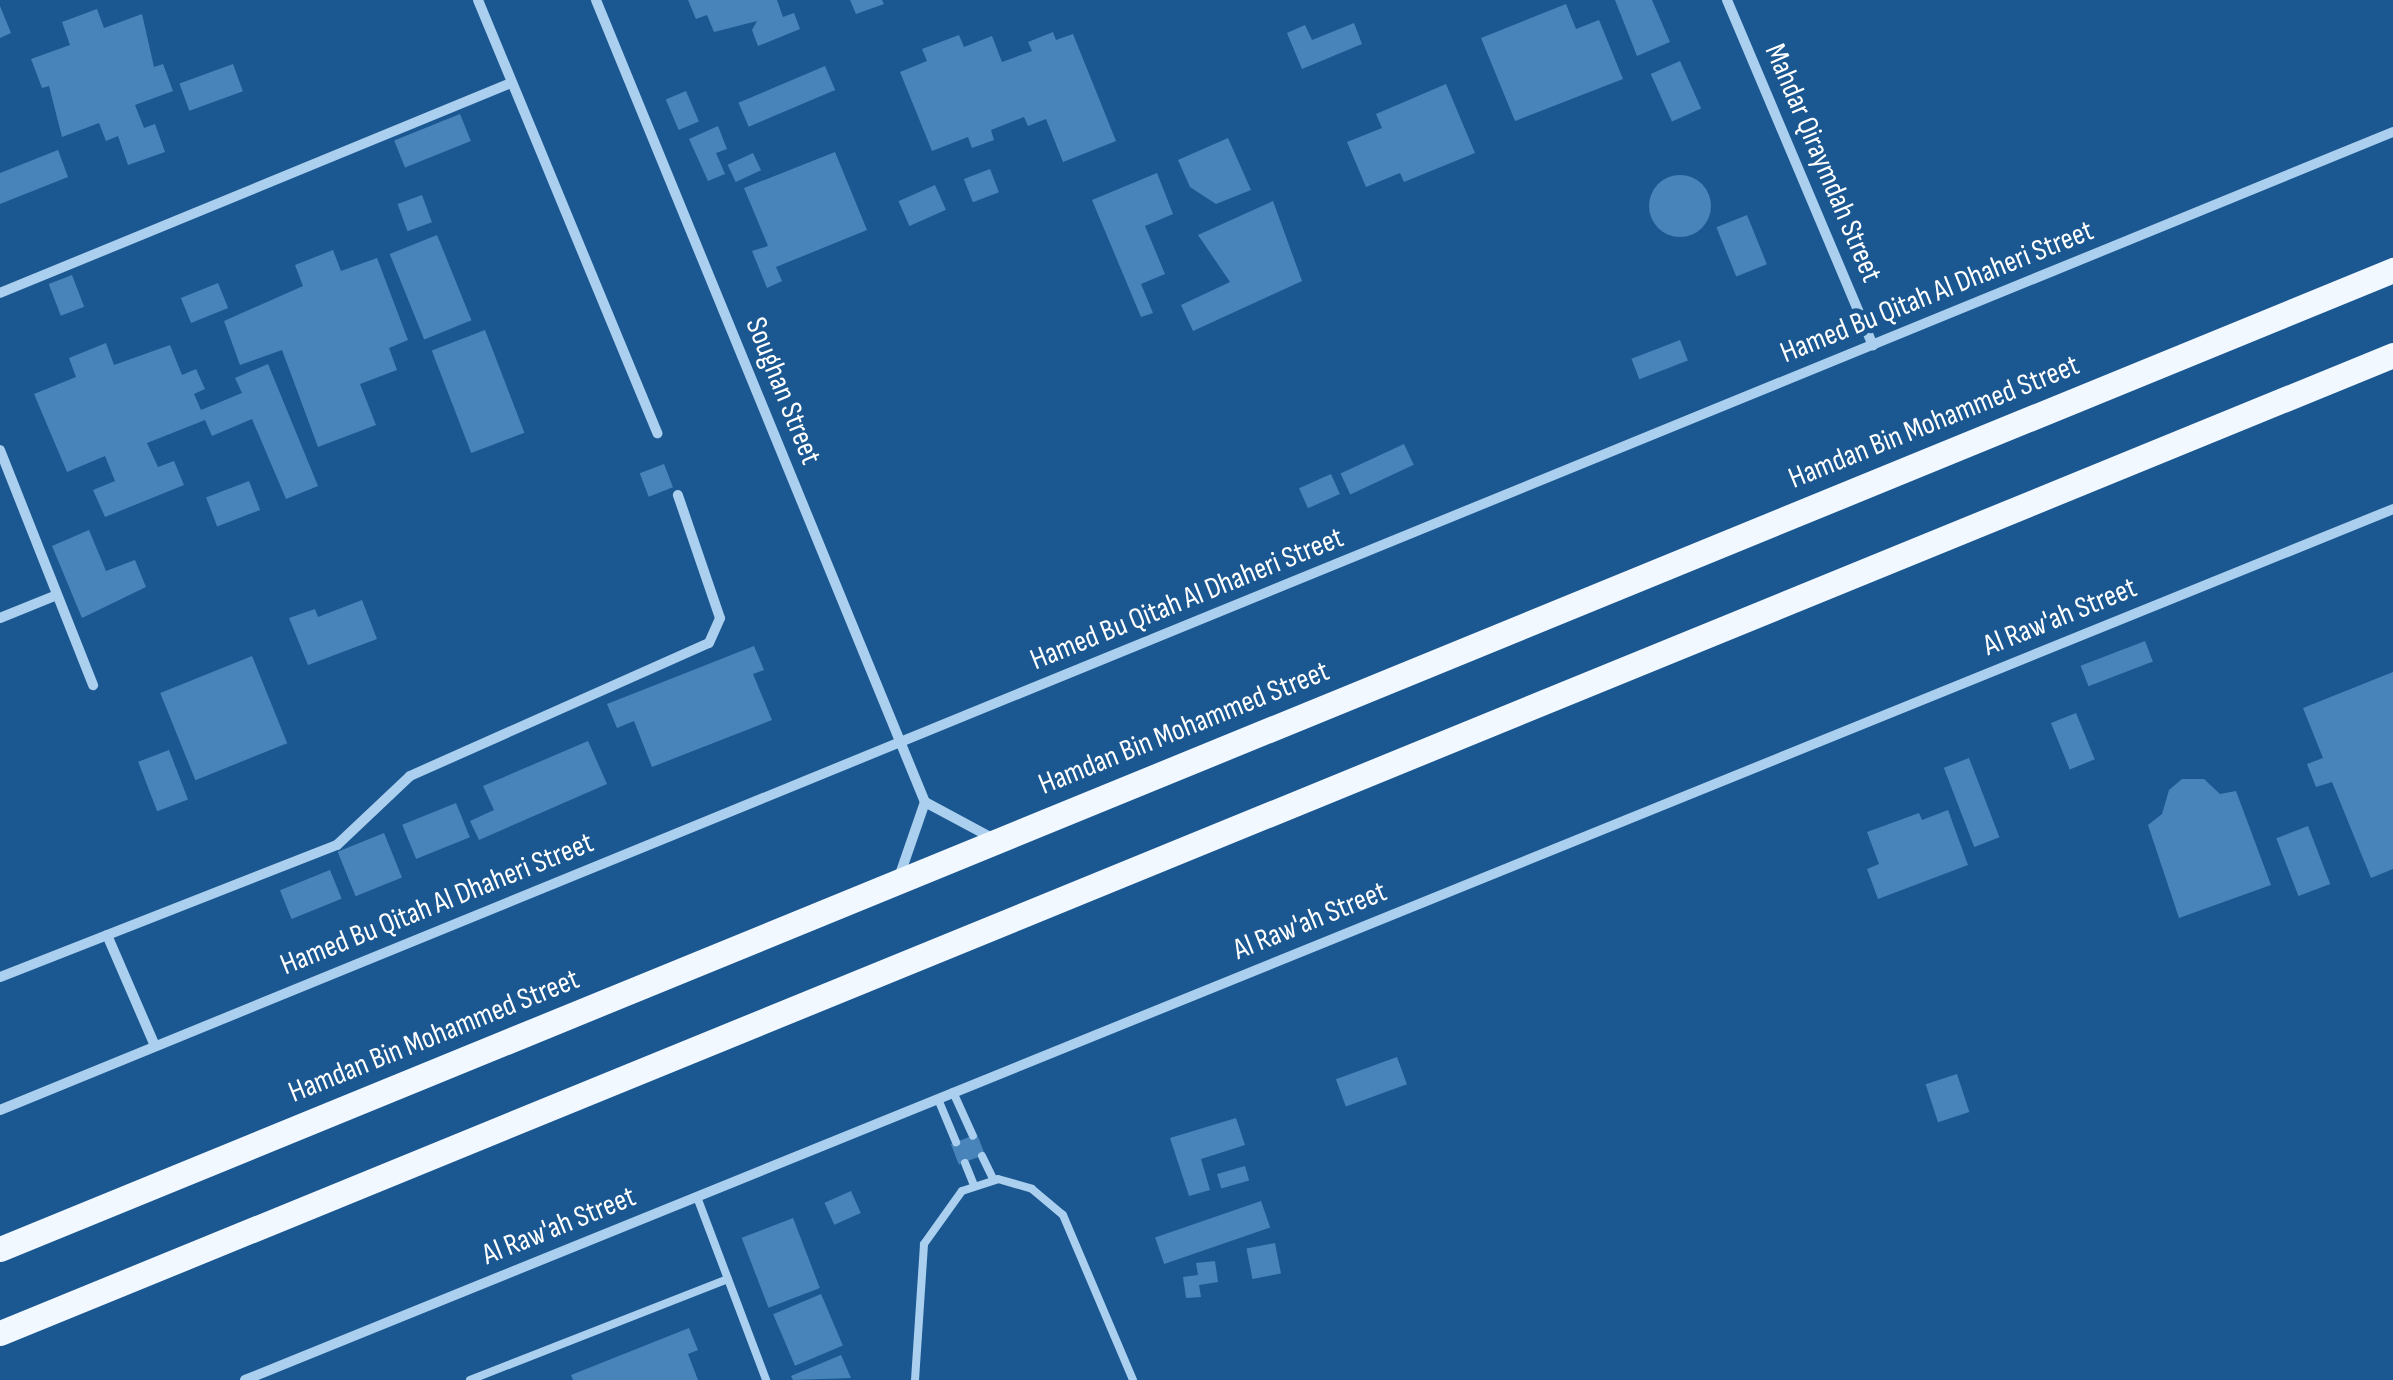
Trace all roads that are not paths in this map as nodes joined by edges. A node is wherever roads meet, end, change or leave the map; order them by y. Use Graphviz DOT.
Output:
graph roads {
  1 [pos="478,0"];
  2 [pos="596,0"];
  3 [pos="1726,0"];
  4 [pos="511,83"];
  5 [pos="2393,132"];
  6 [pos="2393,270"];
  7 [pos="0,293"];
  8 [pos="1872,345"];
  9 [pos="2393,354"];
  10 [pos="657,433"];
  11 [pos="0,450"];
  12 [pos="678,495"];
  13 [pos="2393,509"];
  14 [pos="57,596"];
  15 [pos="0,618"];
  16 [pos="92,685"];
  17 [pos="901,743"];
  18 [pos="925,802"];
  19 [pos="996,840"];
  20 [pos="894,883"];
  21 [pos="107,935"];
  22 [pos="0,977"];
  23 [pos="155,1046"];
  24 [pos="953,1092"];
  25 [pos="938,1099"];
  26 [pos="0,1110"];
  27 [pos="973,1136"];
  28 [pos="956,1142"];
  29 [pos="982,1156"];
  30 [pos="965,1163"];
  31 [pos="993,1179"];
  32 [pos="974,1185"];
  33 [pos="697,1197"];
  34 [pos="0,1249"];
  35 [pos="728,1279"];
  36 [pos="0,1333"];
  37 [pos="245,1380"];
  38 [pos="470,1380"];
  39 [pos="766,1380"];
  40 [pos="914,1380"];
  41 [pos="1133,1380"];
  1 -- 4 [label="street"];
  2 -- 17 [label="street, Soughan Street"];
  3 -- 8 [label="street, Mahdar Qiraymdah Street"];
  4 -- 7 [label="street"];
  4 -- 10 [label="street"];
  5 -- 8 [label="street, Hamed Bu Qitah Al Dhaheri Street"];
  6 -- 19 [label="main road, Hamdan Bin Mohammed Street"];
  8 -- 17 [label="street, Hamed Bu Qitah Al Dhaheri Street"];
  9 -- 36 [label="main road"];
  11 -- 14 [label="street"];
  12 -- 21 [label="street"];
  13 -- 24 [label="street, Al Raw'ah Street"];
  14 -- 15 [label="street"];
  14 -- 16 [label="street"];
  17 -- 18 [label="street, Soughan Street"];
  17 -- 23 [label="street, Hamed Bu Qitah Al Dhaheri Street"];
  18 -- 19 [label="street"];
  18 -- 20 [label="street"];
  19 -- 20 [label="main road, Hamdan Bin Mohammed Street"];
  20 -- 34 [label="main road, Hamdan Bin Mohammed Street"];
  21 -- 22 [label="street"];
  21 -- 23 [label="street"];
  23 -- 26 [label="street, Hamed Bu Qitah Al Dhaheri Street"];
  24 -- 25 [label="street, Al Raw'ah Street"];
  24 -- 27 [label="lane"];
  25 -- 28 [label="lane"];
  25 -- 33 [label="street, Al Raw'ah Street"];
  29 -- 31 [label="lane"];
  30 -- 32 [label="lane"];
  31 -- 32 [label="lane"];
  31 -- 41 [label="lane"];
  32 -- 40 [label="lane"];
  33 -- 35 [label="lane"];
  33 -- 37 [label="street, Al Raw'ah Street"];
  35 -- 38 [label="lane"];
  35 -- 39 [label="lane"];
}
